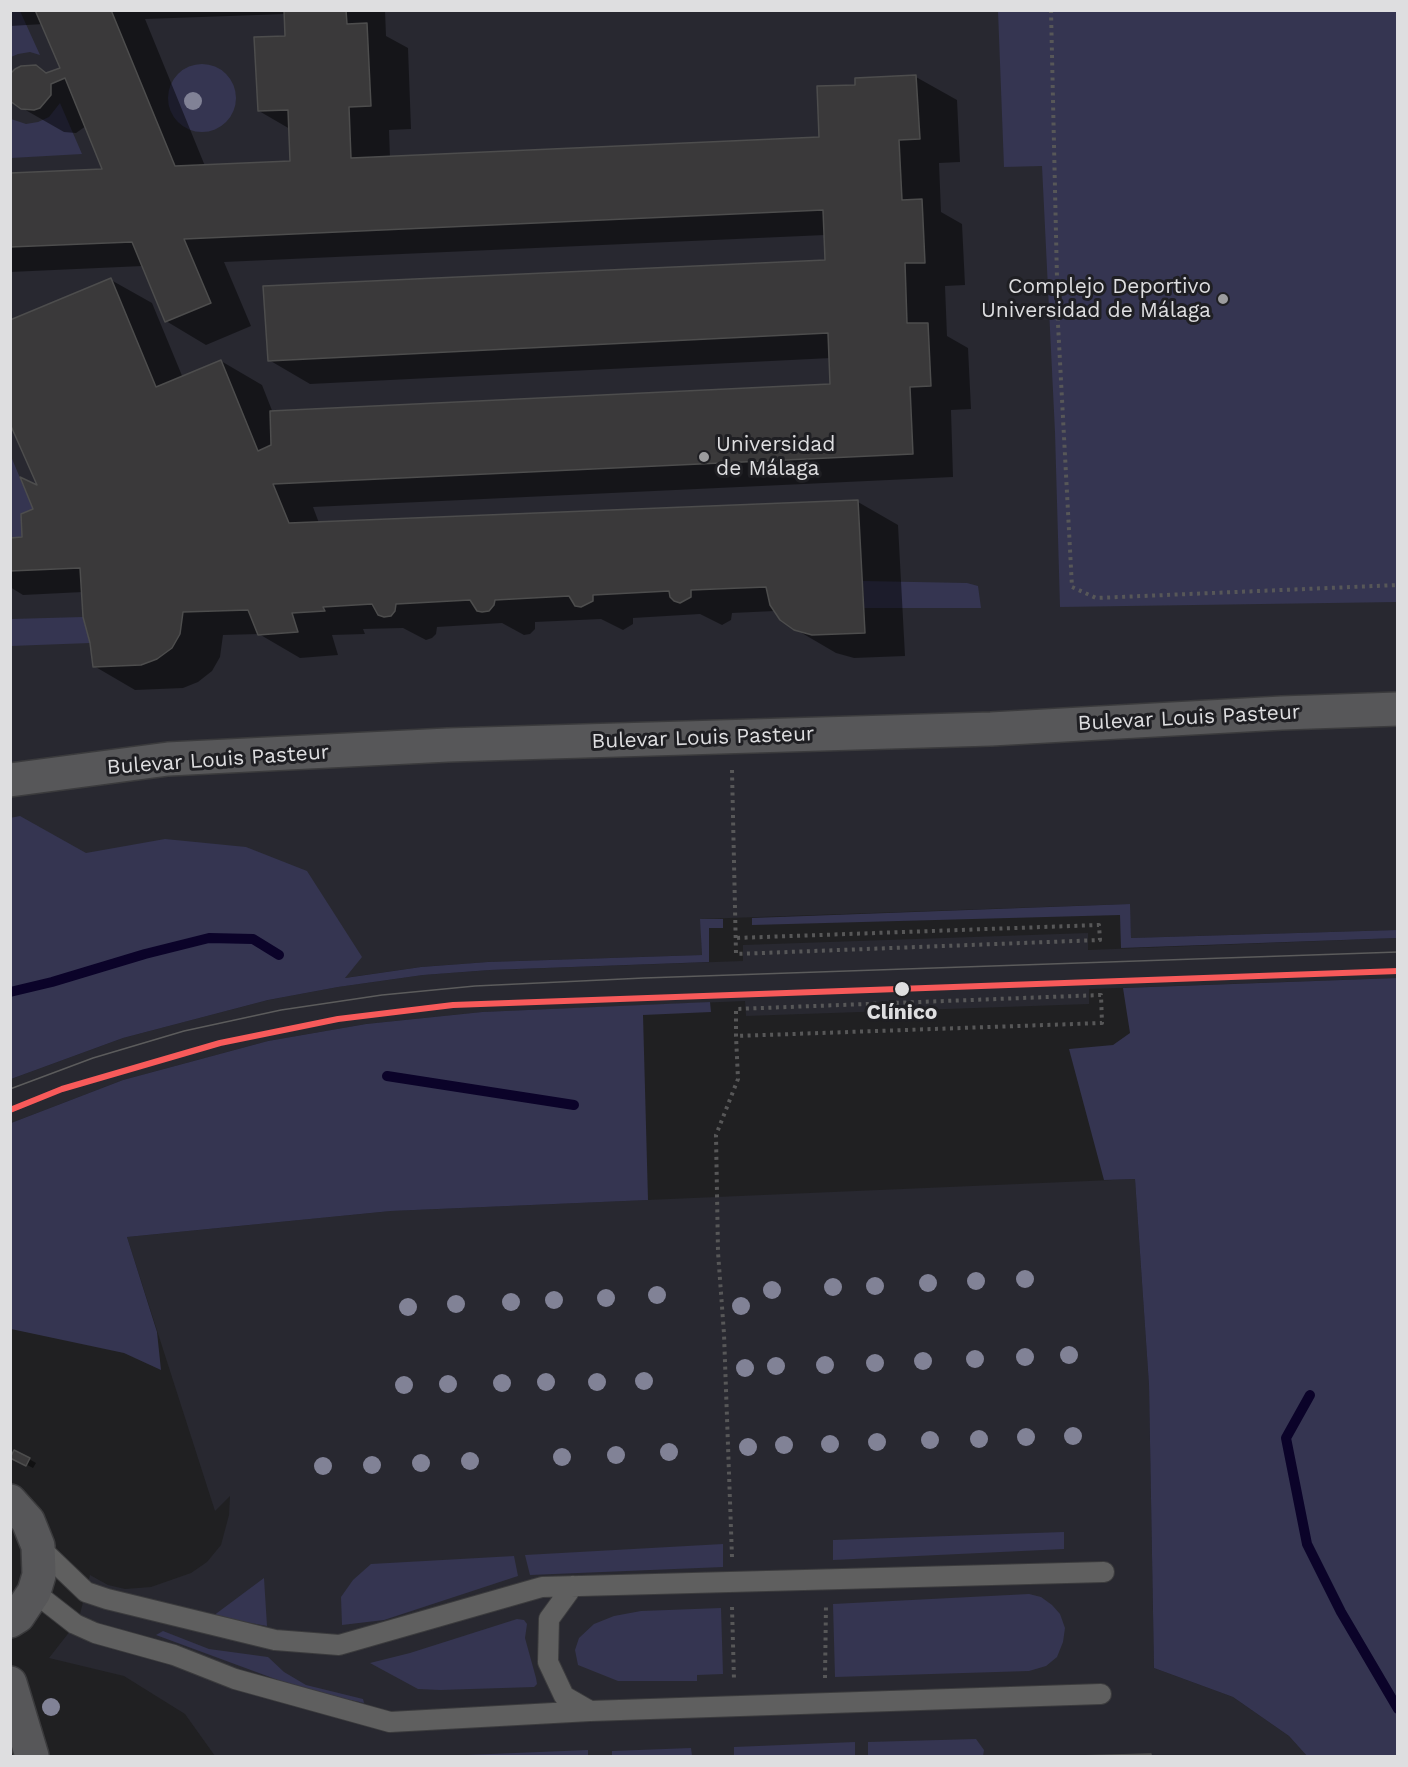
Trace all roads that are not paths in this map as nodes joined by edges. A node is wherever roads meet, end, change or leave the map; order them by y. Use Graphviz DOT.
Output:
graph roads {
  1 [pos="1398,709"];
  2 [pos="10,780"];
  3 [pos="10,1501"];
  4 [pos="38,1546"];
  5 [pos="1104,1572"];
  6 [pos="573,1586"];
  7 [pos="34,1592"];
  8 [pos="10,1621"];
  9 [pos="10,1683"];
  10 [pos="1101,1694"];
  11 [pos="590,1711"];
  12 [pos="32,1756"];
  1 -- 2 [label="street, Bulevar Louis Pasteur"];
  3 -- 4 [label="street"];
  4 -- 6 [label="lane"];
  4 -- 7 [label="street"];
  5 -- 6 [label="lane"];
  6 -- 11 [label="lane"];
  7 -- 8 [label="street"];
  7 -- 11 [label="lane"];
  9 -- 12 [label="street"];
  10 -- 11 [label="lane"];
}
